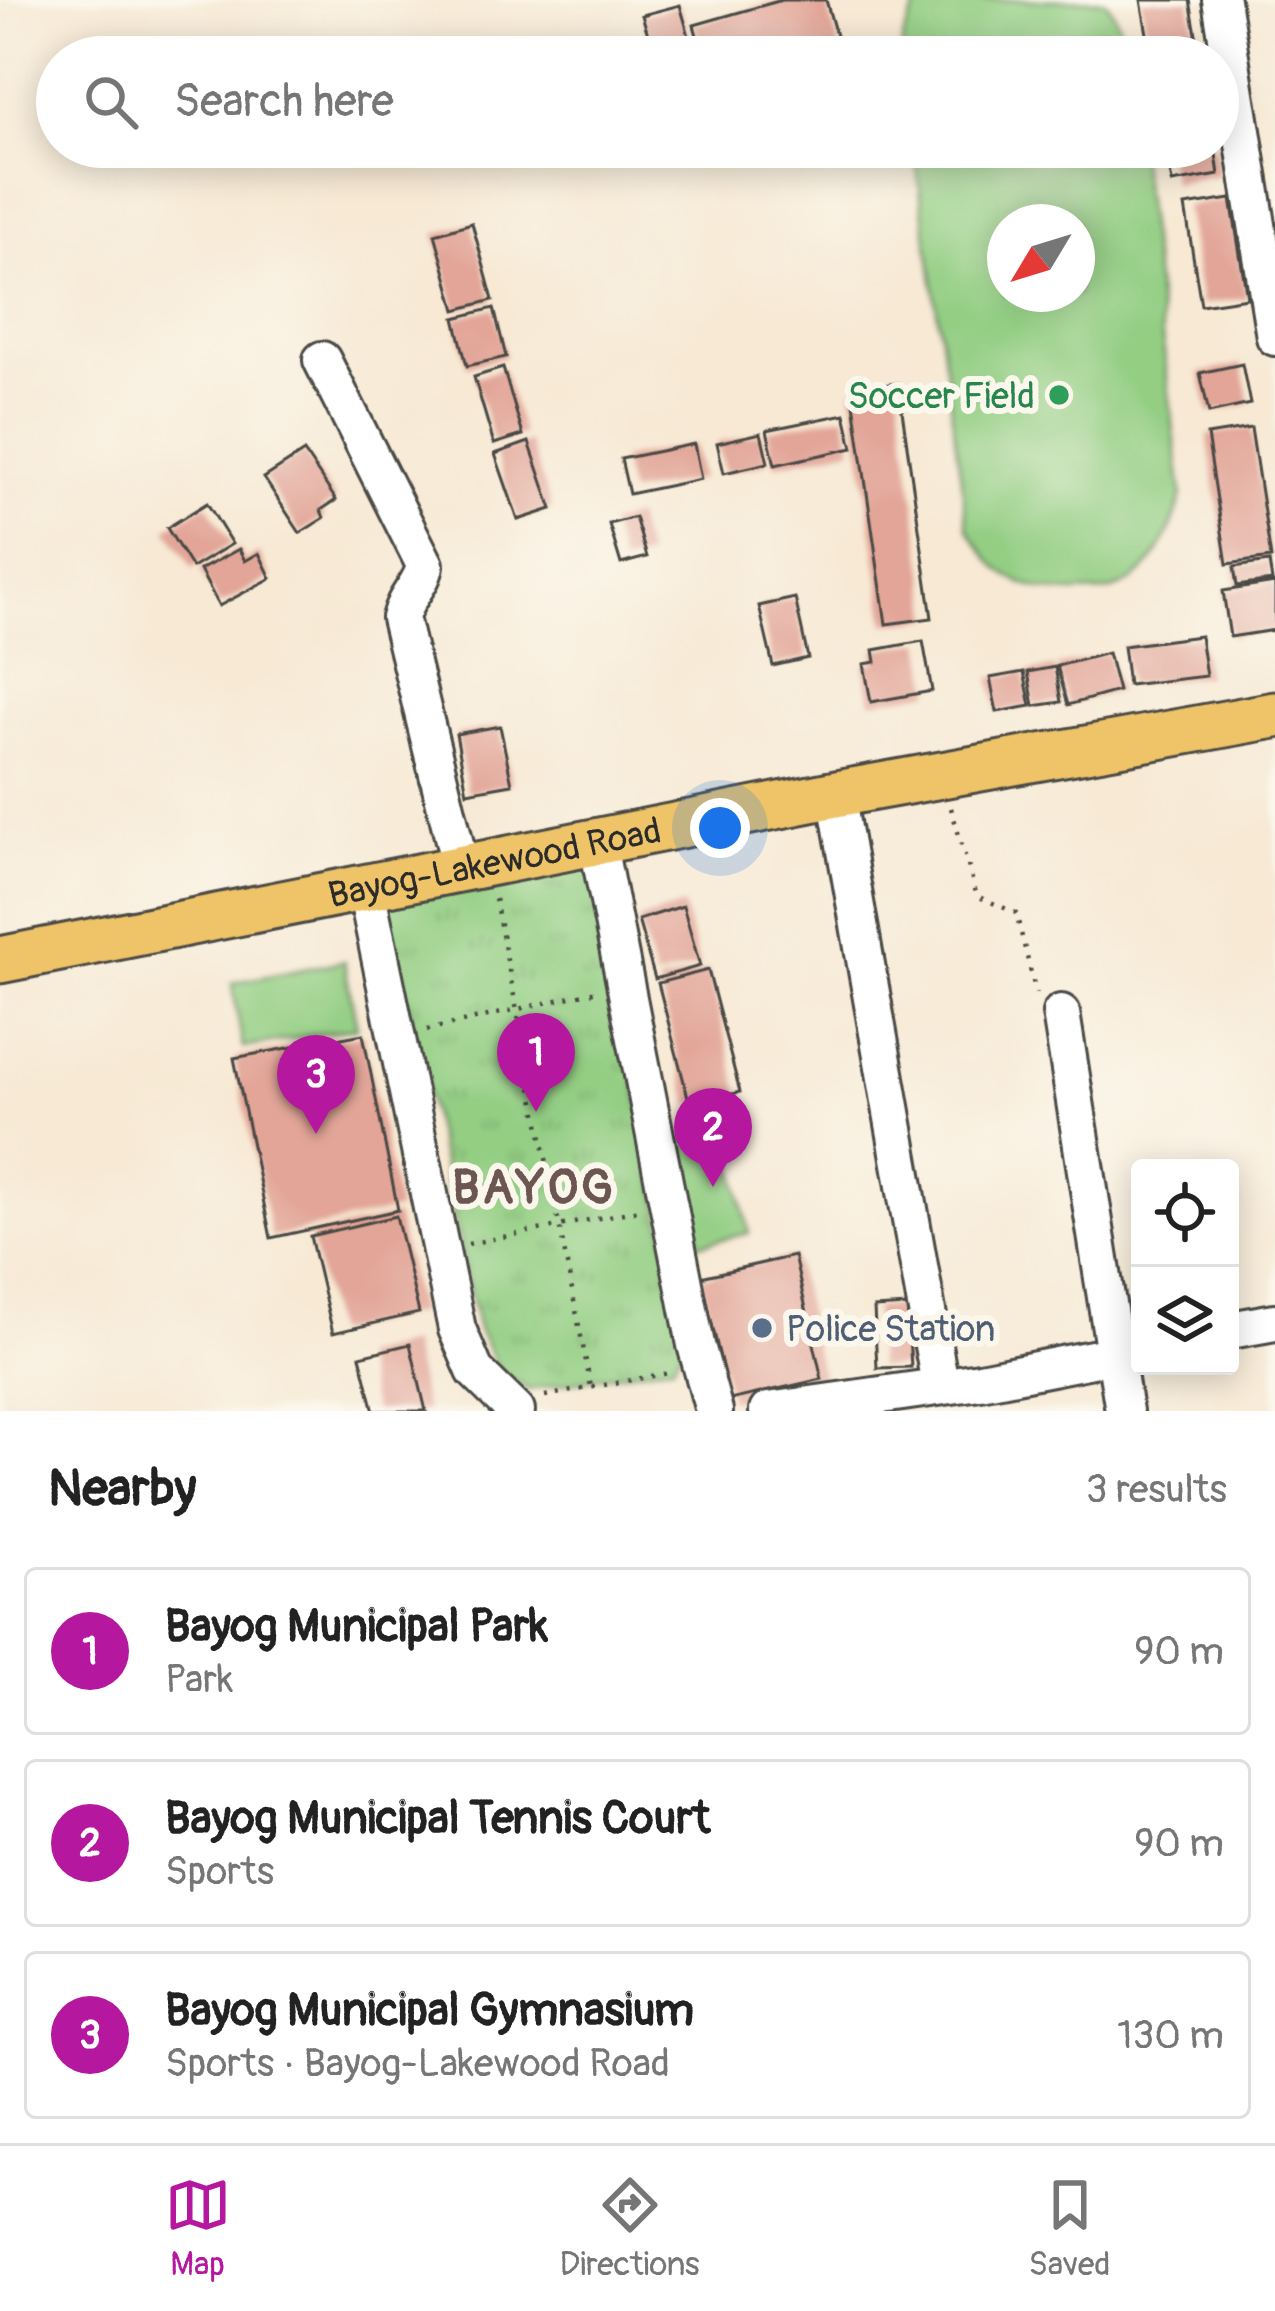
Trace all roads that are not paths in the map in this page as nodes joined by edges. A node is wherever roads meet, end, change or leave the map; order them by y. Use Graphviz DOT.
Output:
graph roads {
  1 [pos="1221,0"];
  2 [pos="1227,36"];
  3 [pos="1239,112"];
  4 [pos="1275,337"];
  5 [pos="322,360"];
  6 [pos="1275,715"];
  7 [pos="836,794"];
  8 [pos="597,840"];
  9 [pos="474,866"];
  10 [pos="366,889"];
  11 [pos="0,960"];
  12 [pos="1060,1013"];
  13 [pos="1275,1322"];
  14 [pos="1239,1328"];
  15 [pos="1128,1352"];
  16 [pos="940,1385"];
  17 [pos="511,1407"];
  18 [pos="714,1411"];
  19 [pos="769,1411"];
  20 [pos="1124,1411"];
  1 -- 2 [label="street"];
  3 -- 4 [label="street"];
  5 -- 9 [label="street"];
  6 -- 7 [label="main road, Bayog-Lakewood Road"];
  7 -- 8 [label="main road, Bayog-Lakewood Road"];
  7 -- 16 [label="street"];
  8 -- 9 [label="main road, Bayog-Lakewood Road"];
  8 -- 18 [label="street"];
  9 -- 10 [label="main road, Bayog-Lakewood Road"];
  10 -- 11 [label="main road, Bayog-Lakewood Road"];
  10 -- 17 [label="street"];
  12 -- 15 [label="street"];
  13 -- 14 [label="street"];
  15 -- 16 [label="street"];
  15 -- 20 [label="street"];
  16 -- 19 [label="street"];
}
